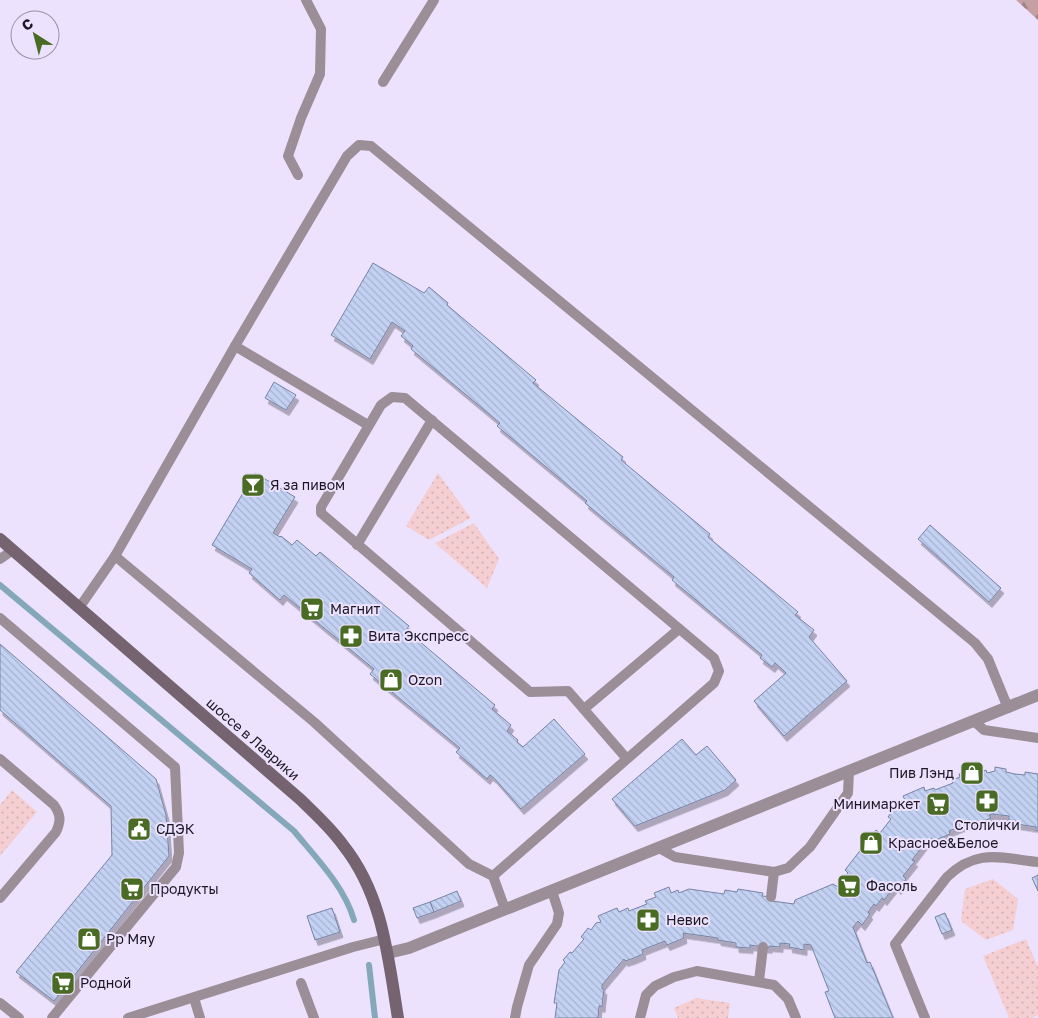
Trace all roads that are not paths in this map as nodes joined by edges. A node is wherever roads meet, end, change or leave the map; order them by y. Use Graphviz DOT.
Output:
graph roads {
  1 [pos="306,0"];
  2 [pos="434,0"];
  3 [pos="383,82"];
  4 [pos="298,174"];
  5 [pos="235,346"];
  6 [pos="432,420"];
  7 [pos="368,425"];
  8 [pos="0,538"];
  9 [pos="357,545"];
  10 [pos="13,550"];
  11 [pos="115,556"];
  12 [pos="0,559"];
  13 [pos="79,608"];
  14 [pos="0,618"];
  15 [pos="679,629"];
  16 [pos="1038,695"];
  17 [pos="1008,708"];
  18 [pos="584,709"];
  19 [pos="974,721"];
  20 [pos="1038,738"];
  21 [pos="0,759"];
  22 [pos="627,759"];
  23 [pos="849,771"];
  24 [pos="659,848"];
  25 [pos="1038,862"];
  26 [pos="774,872"];
  27 [pos="493,876"];
  28 [pos="552,891"];
  29 [pos="771,897"];
  30 [pos="0,898"];
  31 [pos="505,909"];
  32 [pos="385,939"];
  33 [pos="763,947"];
  34 [pos="388,953"];
  35 [pos="759,982"];
  36 [pos="301,983"];
  37 [pos="194,998"];
  38 [pos="0,1003"];
  39 [pos="20,1018"];
  40 [pos="52,1018"];
  41 [pos="128,1018"];
  42 [pos="200,1018"];
  43 [pos="314,1018"];
  44 [pos="398,1018"];
  45 [pos="515,1018"];
  46 [pos="640,1018"];
  47 [pos="796,1018"];
  48 [pos="925,1018"];
  1 -- 4 [label="lane"];
  2 -- 3 [label="lane"];
  5 -- 7 [label="lane"];
  5 -- 11 [label="lane"];
  5 -- 17 [label="lane"];
  6 -- 7 [label="lane"];
  6 -- 9 [label="lane"];
  6 -- 15 [label="lane"];
  7 -- 9 [label="lane"];
  8 -- 10 [label="street, шоссе в Лаврики"];
  9 -- 18 [label="lane"];
  10 -- 12 [label="lane"];
  10 -- 13 [label="street, шоссе в Лаврики"];
  11 -- 13 [label="lane"];
  11 -- 27 [label="lane"];
  13 -- 32 [label="street, шоссе в Лаврики"];
  14 -- 40 [label="lane"];
  15 -- 18 [label="lane"];
  15 -- 22 [label="lane"];
  16 -- 17 [label="street"];
  17 -- 19 [label="street"];
  18 -- 22 [label="lane"];
  19 -- 20 [label="lane"];
  19 -- 23 [label="street"];
  21 -- 30 [label="lane"];
  22 -- 27 [label="lane"];
  23 -- 24 [label="street"];
  23 -- 26 [label="lane"];
  24 -- 26 [label="lane"];
  24 -- 28 [label="street"];
  25 -- 48 [label="lane"];
  26 -- 29 [label="lane"];
  27 -- 31 [label="lane"];
  28 -- 31 [label="street"];
  28 -- 45 [label="lane"];
  31 -- 34 [label="street"];
  32 -- 34 [label="street, шоссе в Лаврики"];
  32 -- 37 [label="lane"];
  33 -- 35 [label="lane"];
  34 -- 44 [label="street, шоссе в Лаврики"];
  35 -- 46 [label="lane"];
  35 -- 47 [label="lane"];
  36 -- 43 [label="lane"];
  37 -- 41 [label="lane"];
  37 -- 42 [label="lane"];
  38 -- 39 [label="lane"];
}
